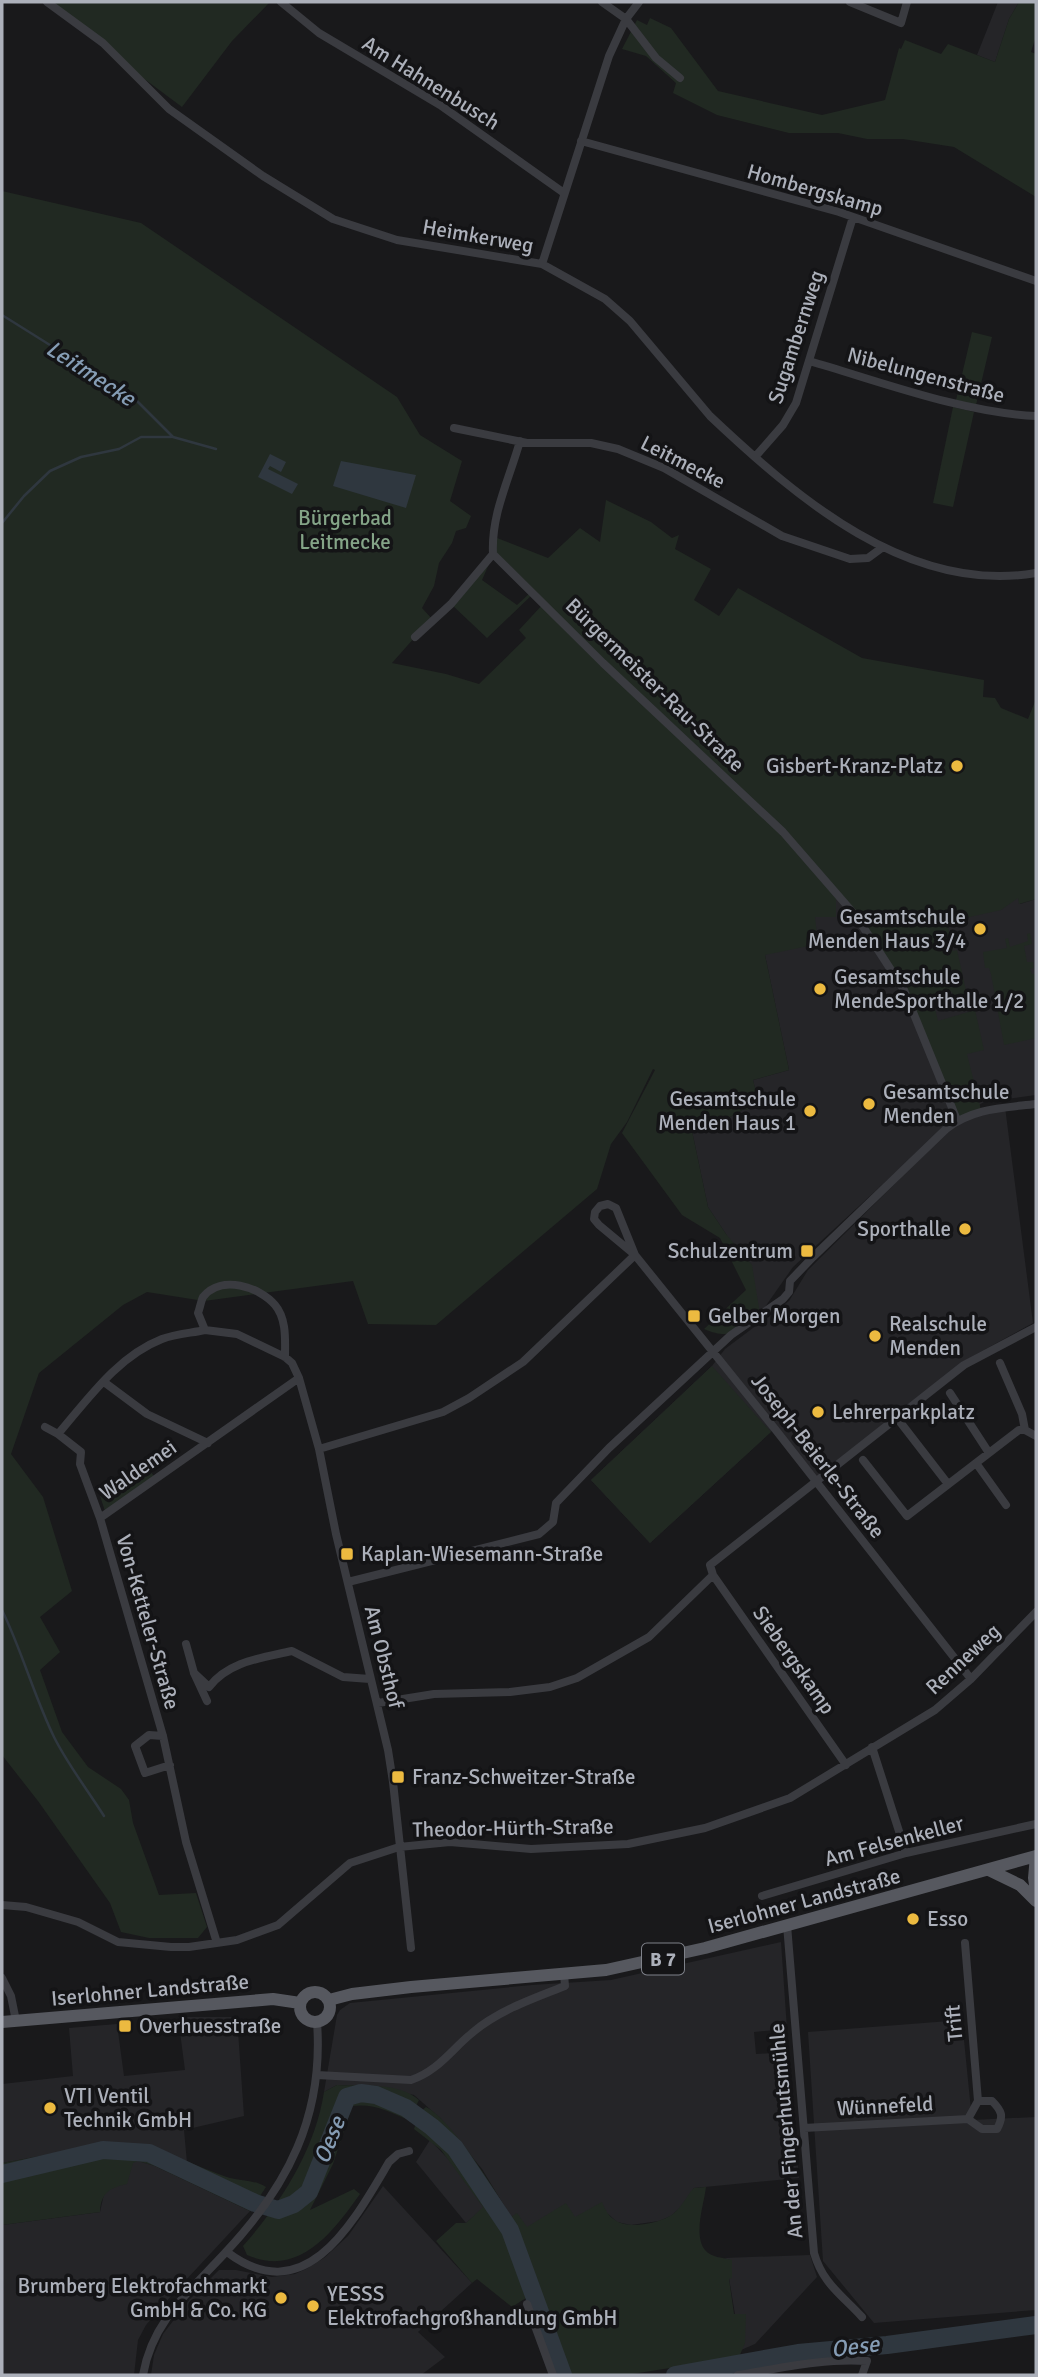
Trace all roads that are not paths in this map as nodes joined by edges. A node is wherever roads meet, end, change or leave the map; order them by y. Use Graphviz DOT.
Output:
graph roads {
  1 [pos="47,2"];
  2 [pos="281,2"];
  3 [pos="602,2"];
  4 [pos="639,2"];
  5 [pos="850,2"];
  6 [pos="907,2"];
  7 [pos="625,19"];
  8 [pos="680,78"];
  9 [pos="581,141"];
  10 [pos="564,193"];
  11 [pos="853,217"];
  12 [pos="542,264"];
  13 [pos="1036,281"];
  14 [pos="809,361"];
  15 [pos="1036,416"];
  16 [pos="454,428"];
  17 [pos="520,442"];
  18 [pos="755,457"];
  19 [pos="883,547"];
  20 [pos="493,554"];
  21 [pos="1036,573"];
  22 [pos="415,637"];
  23 [pos="1036,1104"];
  24 [pos="957,1120"];
  25 [pos="635,1255"];
  26 [pos="1036,1327"];
  27 [pos="205,1330"];
  28 [pos="713,1351"];
  29 [pos="285,1357"];
  30 [pos="1000,1363"];
  31 [pos="299,1378"];
  32 [pos="104,1381"];
  33 [pos="950,1393"];
  34 [pos="897,1418"];
  35 [pos="45,1427"];
  36 [pos="1025,1430"];
  37 [pos="58,1434"];
  38 [pos="1036,1436"];
  39 [pos="208,1443"];
  40 [pos="319,1449"];
  41 [pos="989,1453"];
  42 [pos="863,1460"];
  43 [pos="976,1463"];
  44 [pos="815,1482"];
  45 [pos="948,1484"];
  46 [pos="1006,1505"];
  47 [pos="100,1518"];
  48 [pos="713,1575"];
  49 [pos="348,1582"];
  50 [pos="1036,1612"];
  51 [pos="186,1644"];
  52 [pos="194,1673"];
  53 [pos="370,1679"];
  54 [pos="971,1679"];
  55 [pos="207,1701"];
  56 [pos="378,1703"];
  57 [pos="163,1736"];
  58 [pos="872,1747"];
  59 [pos="170,1765"];
  60 [pos="846,1765"];
  61 [pos="1036,1824"];
  62 [pos="399,1847"];
  63 [pos="906,1853"];
  64 [pos="1036,1856"];
  65 [pos="988,1870"];
  66 [pos="1036,1892"];
  67 [pos="762,1896"];
  68 [pos="1036,1901"];
  69 [pos="2,1905"];
  70 [pos="787,1925"];
  71 [pos="965,1942"];
  72 [pos="217,1943"];
  73 [pos="411,1948"];
  74 [pos="564,1974"];
  75 [pos="2,1978"];
  76 [pos="329,2000"];
  77 [pos="300,2003"];
  78 [pos="16,2021"];
  79 [pos="2,2022"];
  80 [pos="317,2022"];
  81 [pos="317,2076"];
  82 [pos="978,2101"];
  83 [pos="968,2119"];
  84 [pos="804,2128"];
  85 [pos="409,2151"];
  86 [pos="227,2252"];
  87 [pos="527,2304"];
  88 [pos="862,2317"];
  89 [pos="143,2375"];
  90 [pos="552,2375"];
  91 [pos="738,2375"];
  92 [pos="862,2375"];
  1 -- 12 [label="street, Heimkerweg"];
  2 -- 10 [label="street, Am Hahnenbusch"];
  3 -- 7 [label="street"];
  4 -- 7 [label="street"];
  5 -- 6 [label="street"];
  7 -- 8 [label="street"];
  7 -- 9 [label="street"];
  9 -- 10 [label="street"];
  9 -- 11 [label="street, Hombergskamp"];
  10 -- 12 [label="street"];
  11 -- 13 [label="street, Hombergskamp"];
  11 -- 14 [label="street, Sugambernweg"];
  12 -- 18 [label="street, Heimkerweg"];
  14 -- 15 [label="street, Nibelungenstraße"];
  14 -- 18 [label="street, Sugambernweg"];
  16 -- 17 [label="street, Leitmecke"];
  17 -- 19 [label="street, Leitmecke"];
  17 -- 20 [label="street"];
  18 -- 19 [label="street, Heimkerweg"];
  19 -- 21 [label="street, Heimkerweg"];
  20 -- 22 [label="street"];
  20 -- 24 [label="street, Bürgermeister-Rau-Straße"];
  23 -- 24 [label="street"];
  24 -- 28 [label="street"];
  25 -- 25 [label="street, Joseph-Beierle-Straße"];
  25 -- 28 [label="street, Joseph-Beierle-Straße"];
  25 -- 40 [label="street"];
  26 -- 34 [label="street"];
  27 -- 29 [label="street"];
  27 -- 29 [label="street"];
  27 -- 32 [label="street"];
  28 -- 44 [label="street, Joseph-Beierle-Straße"];
  28 -- 49 [label="street"];
  29 -- 31 [label="street"];
  30 -- 36 [label="street"];
  31 -- 39 [label="street, Waldemei"];
  31 -- 40 [label="street, Am Obsthof"];
  32 -- 37 [label="street"];
  32 -- 39 [label="street, Waldemei"];
  33 -- 41 [label="street"];
  34 -- 44 [label="street"];
  34 -- 45 [label="street"];
  35 -- 37 [label="street, Waldemei"];
  36 -- 38 [label="street"];
  36 -- 41 [label="street"];
  37 -- 47 [label="street, Waldemei"];
  39 -- 47 [label="street, Waldemei"];
  40 -- 49 [label="street, Am Obsthof"];
  41 -- 43 [label="street"];
  42 -- 45 [label="street"];
  43 -- 45 [label="street"];
  43 -- 46 [label="street"];
  44 -- 48 [label="street"];
  44 -- 54 [label="street, Joseph-Beierle-Straße"];
  47 -- 57 [label="street, Von-Ketteler-Straße"];
  48 -- 56 [label="street"];
  48 -- 60 [label="street, Siebergskamp"];
  49 -- 53 [label="street, Am Obsthof"];
  50 -- 54 [label="street, Renneweg"];
  51 -- 52 [label="street"];
  52 -- 53 [label="street"];
  52 -- 55 [label="street"];
  53 -- 56 [label="street, Am Obsthof"];
  54 -- 58 [label="street, Renneweg"];
  56 -- 62 [label="street, Am Obsthof"];
  57 -- 59 [label="street, Von-Ketteler-Straße"];
  57 -- 59 [label="street, Von-Ketteler-Straße"];
  58 -- 60 [label="street, Theodor-Hürth-Straße"];
  58 -- 63 [label="street"];
  59 -- 72 [label="street, Von-Ketteler-Straße"];
  60 -- 62 [label="street, Theodor-Hürth-Straße"];
  61 -- 63 [label="street, Am Felsenkeller"];
  62 -- 72 [label="street, Theodor-Hürth-Straße"];
  62 -- 73 [label="street, Am Obsthof"];
  63 -- 67 [label="street, Am Felsenkeller"];
  64 -- 65 [label="main road, Iserlohner Landstraße / B 7"];
  64 -- 66 [label="main road"];
  65 -- 68 [label="main road"];
  65 -- 70 [label="main road, Iserlohner Landstraße / B 7"];
  69 -- 72 [label="street, Theodor-Hürth-Straße"];
  70 -- 74 [label="main road, Iserlohner Landstraße / B 7"];
  70 -- 84 [label="street, An der Fingerhutsmühle"];
  71 -- 82 [label="street, Trift"];
  74 -- 76 [label="main road, Iserlohner Landstraße / B 7"];
  74 -- 81 [label="street"];
  75 -- 78 [label="street"];
  76 -- 77 [label="main road, B 7"];
  76 -- 80 [label="main road"];
  77 -- 78 [label="main road, Iserlohner Landstraße / B 7"];
  77 -- 80 [label="main road"];
  78 -- 79 [label="main road, Iserlohner Landstraße / B 7"];
  80 -- 81 [label="street"];
  81 -- 86 [label="street"];
  82 -- 83 [label="street"];
  82 -- 83 [label="street, Wünnefeld"];
  83 -- 84 [label="street, Wünnefeld"];
  84 -- 88 [label="street, An der Fingerhutsmühle"];
  85 -- 86 [label="street"];
  86 -- 89 [label="street"];
  87 -- 90 [label="street"];
  91 -- 92 [label="street"];
}
